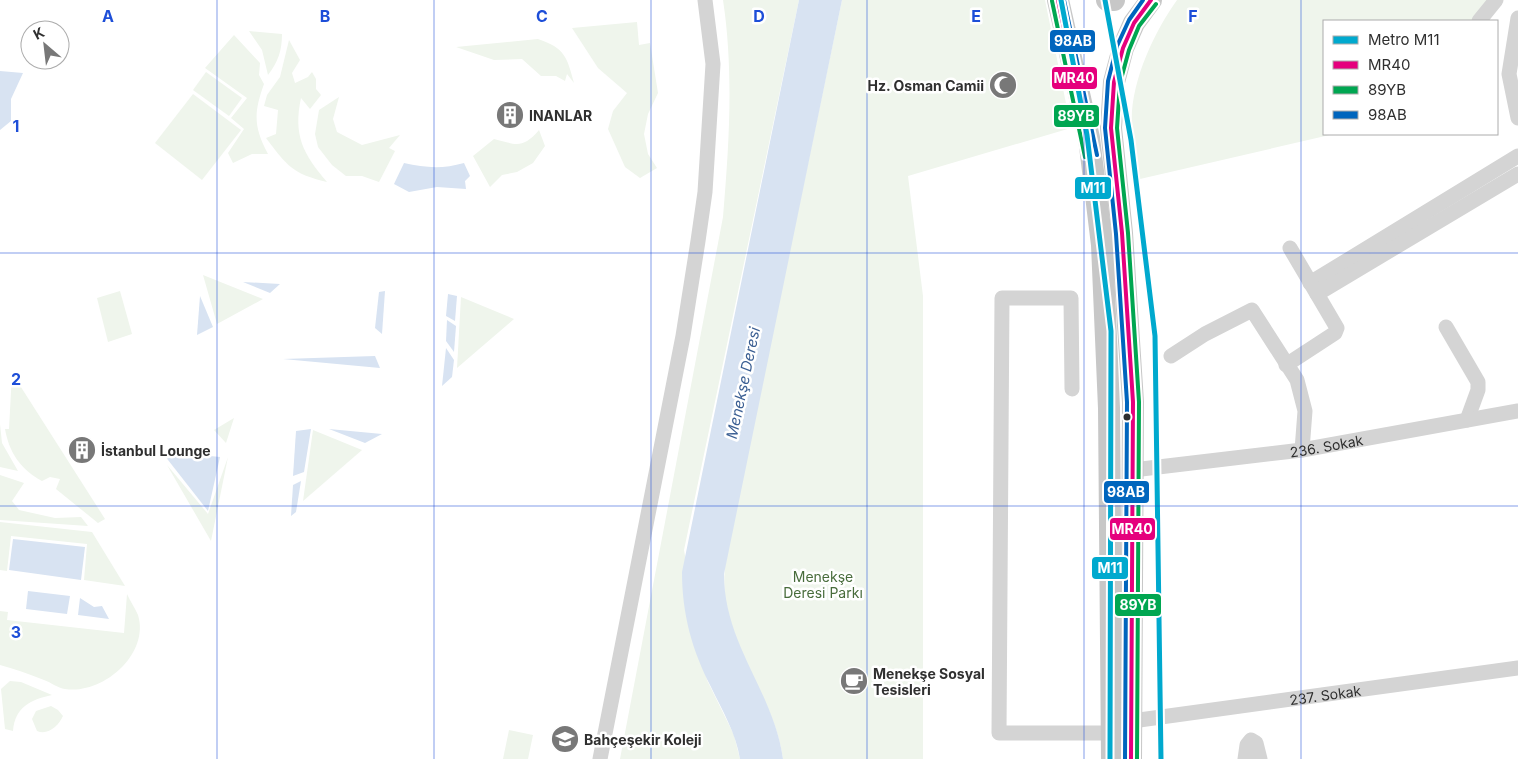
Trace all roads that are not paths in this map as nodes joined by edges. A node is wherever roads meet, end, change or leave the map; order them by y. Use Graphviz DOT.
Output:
graph roads {
  1 [pos="705,0"];
  2 [pos="1058,0"];
  3 [pos="1107,0"];
  4 [pos="1114,0"];
  5 [pos="1151,0"];
  6 [pos="1496,0"];
  7 [pos="1518,18"];
  8 [pos="1480,20"];
  9 [pos="1518,118"];
  10 [pos="1518,156"];
  11 [pos="1518,174"];
  12 [pos="1290,248"];
  13 [pos="1314,289"];
  14 [pos="1446,327"];
  15 [pos="1171,356"];
  16 [pos="1286,365"];
  17 [pos="1072,389"];
  18 [pos="1518,411"];
  19 [pos="1467,420"];
  20 [pos="1302,450"];
  21 [pos="1133,470"];
  22 [pos="1518,668"];
  23 [pos="1132,721"];
  24 [pos="1112,732"];
  25 [pos="600,759"];
  26 [pos="1112,759"];
  27 [pos="1131,759"];
  28 [pos="1245,759"];
  29 [pos="1260,759"];
  1 -- 25 [label="street"];
  2 -- 24 [label="main road"];
  3 -- 4 [label="main road"];
  5 -- 21 [label="main road"];
  6 -- 8 [label="street"];
  7 -- 9 [label="street"];
  10 -- 13 [label="street"];
  11 -- 13 [label="street"];
  12 -- 13 [label="street"];
  13 -- 16 [label="street"];
  14 -- 19 [label="street"];
  15 -- 16 [label="street"];
  16 -- 20 [label="street"];
  17 -- 24 [label="street"];
  18 -- 19 [label="street, 236. Sokak"];
  19 -- 20 [label="street, 236. Sokak"];
  20 -- 21 [label="street, 236. Sokak"];
  21 -- 23 [label="main road"];
  22 -- 23 [label="street, 237. Sokak"];
  23 -- 27 [label="main road"];
  24 -- 26 [label="main road"];
  28 -- 29 [label="street"];
}
